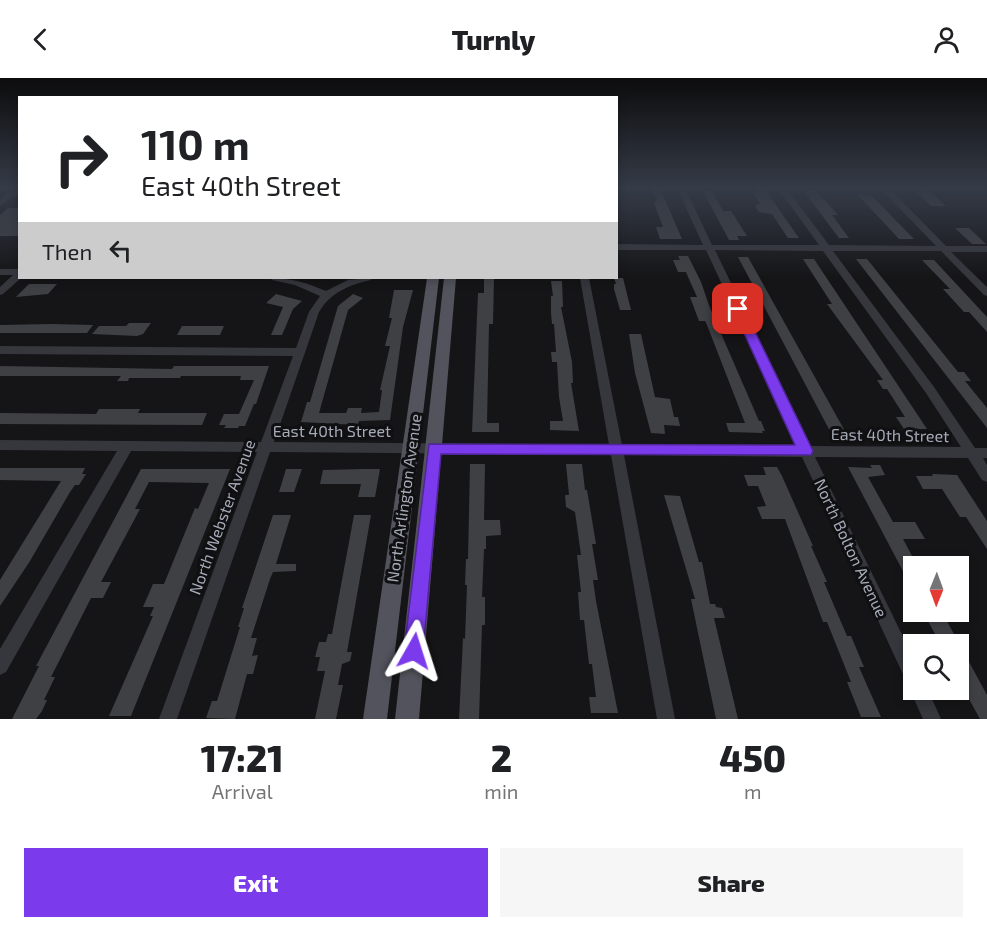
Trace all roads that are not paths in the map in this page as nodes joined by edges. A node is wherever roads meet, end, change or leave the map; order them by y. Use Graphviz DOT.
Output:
graph roads {
  1 [pos="695,218"];
  2 [pos="804,218"];
  3 [pos="913,218"];
  4 [pos="618,247"];
  5 [pos="709,248"];
  6 [pos="826,248"];
  7 [pos="944,249"];
  8 [pos="987,249"];
  9 [pos="0,272"];
  10 [pos="18,273"];
  11 [pos="18,275"];
  12 [pos="280,279"];
  13 [pos="364,279"];
  14 [pos="433,279"];
  15 [pos="450,279"];
  16 [pos="585,279"];
  17 [pos="0,292"];
  18 [pos="987,293"];
  19 [pos="327,295"];
  20 [pos="0,350"];
  21 [pos="300,352"];
  22 [pos="0,445"];
  23 [pos="127,446"];
  24 [pos="266,447"];
  25 [pos="410,448"];
  26 [pos="434,448"];
  27 [pos="617,449"];
  28 [pos="806,451"];
  29 [pos="970,453"];
  30 [pos="987,453"];
  31 [pos="987,476"];
  32 [pos="903,656"];
  33 [pos="0,666"];
  34 [pos="923,700"];
  35 [pos="168,719"];
  36 [pos="375,719"];
  37 [pos="407,719"];
  38 [pos="666,719"];
  39 [pos="932,719"];
  1 -- 5 [label="street, North Bolton Avenue"];
  2 -- 6 [label="street"];
  3 -- 7 [label="street"];
  4 -- 5 [label="street"];
  5 -- 6 [label="street"];
  5 -- 28 [label="street, North Bolton Avenue"];
  6 -- 7 [label="street"];
  6 -- 29 [label="street"];
  7 -- 8 [label="street"];
  7 -- 18 [label="street"];
  9 -- 10 [label="street"];
  11 -- 17 [label="street"];
  12 -- 19 [label="street"];
  13 -- 19 [label="street"];
  14 -- 25 [label="main road, North Arlington Avenue"];
  15 -- 26 [label="main road, North Arlington Avenue"];
  16 -- 27 [label="street"];
  19 -- 21 [label="street, North Webster Avenue"];
  20 -- 21 [label="street"];
  21 -- 24 [label="street, North Webster Avenue"];
  22 -- 23 [label="street, East 40th Street"];
  23 -- 24 [label="street, East 40th Street"];
  23 -- 33 [label="street"];
  24 -- 25 [label="street, East 40th Street"];
  24 -- 35 [label="street, North Webster Avenue"];
  25 -- 26 [label="street, East 40th Street"];
  25 -- 36 [label="main road, North Arlington Avenue"];
  26 -- 27 [label="street, East 40th Street"];
  26 -- 37 [label="main road, North Arlington Avenue"];
  27 -- 28 [label="street, East 40th Street"];
  27 -- 38 [label="street"];
  28 -- 29 [label="street, East 40th Street"];
  28 -- 32 [label="street, North Bolton Avenue"];
  29 -- 30 [label="street, East 40th Street"];
  29 -- 31 [label="street"];
  34 -- 39 [label="street"];
}
